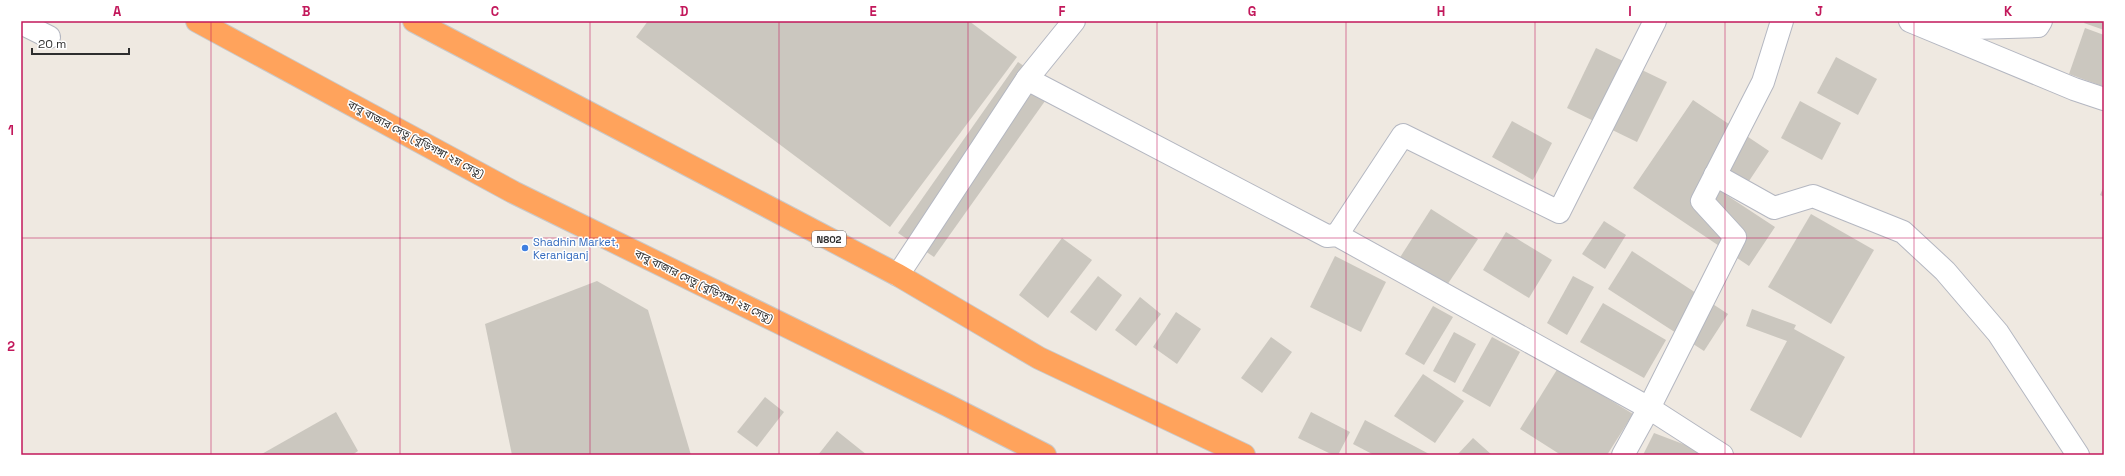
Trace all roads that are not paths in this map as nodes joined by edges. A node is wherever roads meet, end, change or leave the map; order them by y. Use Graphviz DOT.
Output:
graph roads {
  1 [pos="197,21"];
  2 [pos="414,21"];
  3 [pos="1074,21"];
  4 [pos="1655,21"];
  5 [pos="1782,21"];
  6 [pos="1910,21"];
  7 [pos="2041,21"];
  8 [pos="21,23"];
  9 [pos="1931,29"];
  10 [pos="49,37"];
  11 [pos="1028,79"];
  12 [pos="2104,99"];
  13 [pos="1715,175"];
  14 [pos="1337,235"];
  15 [pos="898,275"];
  16 [pos="1649,408"];
  17 [pos="1045,455"];
  18 [pos="1244,455"];
  19 [pos="1623,455"];
  20 [pos="1722,455"];
  21 [pos="2078,455"];
  1 -- 17 [label="highway, বাবু বাজার সেতু (বুড়িগঙ্গা ২য় সেতু)"];
  2 -- 15 [label="highway, N802"];
  3 -- 11 [label="street"];
  4 -- 14 [label="street"];
  5 -- 13 [label="street"];
  6 -- 9 [label="street"];
  7 -- 9 [label="street"];
  8 -- 10 [label="street"];
  9 -- 12 [label="street"];
  11 -- 14 [label="street"];
  11 -- 15 [label="street"];
  13 -- 16 [label="street"];
  13 -- 21 [label="street"];
  14 -- 16 [label="street"];
  15 -- 18 [label="highway, N802"];
  16 -- 19 [label="street"];
  16 -- 20 [label="street"];
}
